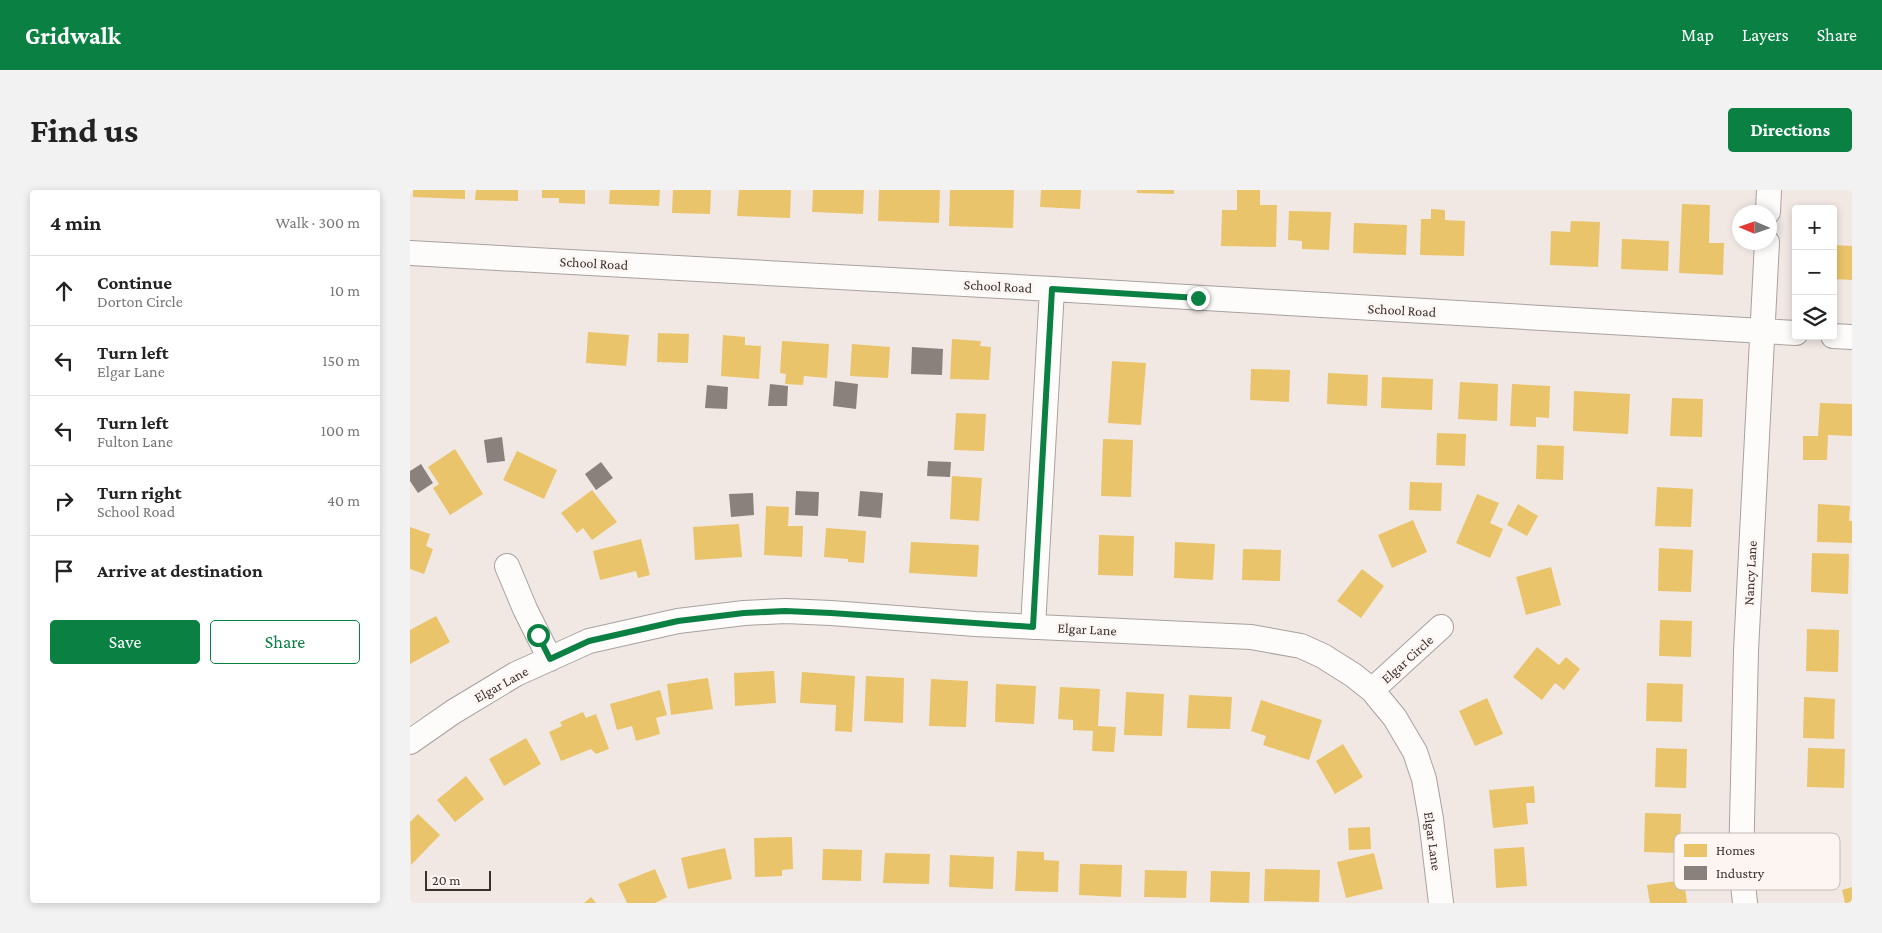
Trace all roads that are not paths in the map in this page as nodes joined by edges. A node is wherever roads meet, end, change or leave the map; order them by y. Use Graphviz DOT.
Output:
graph roads {
  1 [pos="1769,190"];
  2 [pos="1768,205"];
  3 [pos="1767,250"];
  4 [pos="410,254"];
  5 [pos="1052,289"];
  6 [pos="1763,332"];
  7 [pos="1792,333"];
  8 [pos="1837,336"];
  9 [pos="1852,337"];
  10 [pos="507,566"];
  11 [pos="1033,627"];
  12 [pos="1441,627"];
  13 [pos="550,659"];
  14 [pos="1372,690"];
  15 [pos="410,742"];
  16 [pos="1742,833"];
  17 [pos="1744,890"];
  18 [pos="1441,903"];
  19 [pos="1745,903"];
  1 -- 2 [label="street"];
  3 -- 6 [label="street, Nancy Lane"];
  4 -- 5 [label="street, School Road"];
  5 -- 6 [label="street, School Road"];
  5 -- 11 [label="street"];
  6 -- 7 [label="street, School Road"];
  6 -- 16 [label="street, Nancy Lane"];
  8 -- 9 [label="street"];
  10 -- 13 [label="street"];
  11 -- 13 [label="street, Elgar Lane"];
  11 -- 14 [label="street, Elgar Lane"];
  12 -- 14 [label="street, Elgar Circle"];
  13 -- 15 [label="street, Elgar Lane"];
  14 -- 18 [label="street, Elgar Lane"];
  17 -- 19 [label="street, Nancy Lane"];
}
